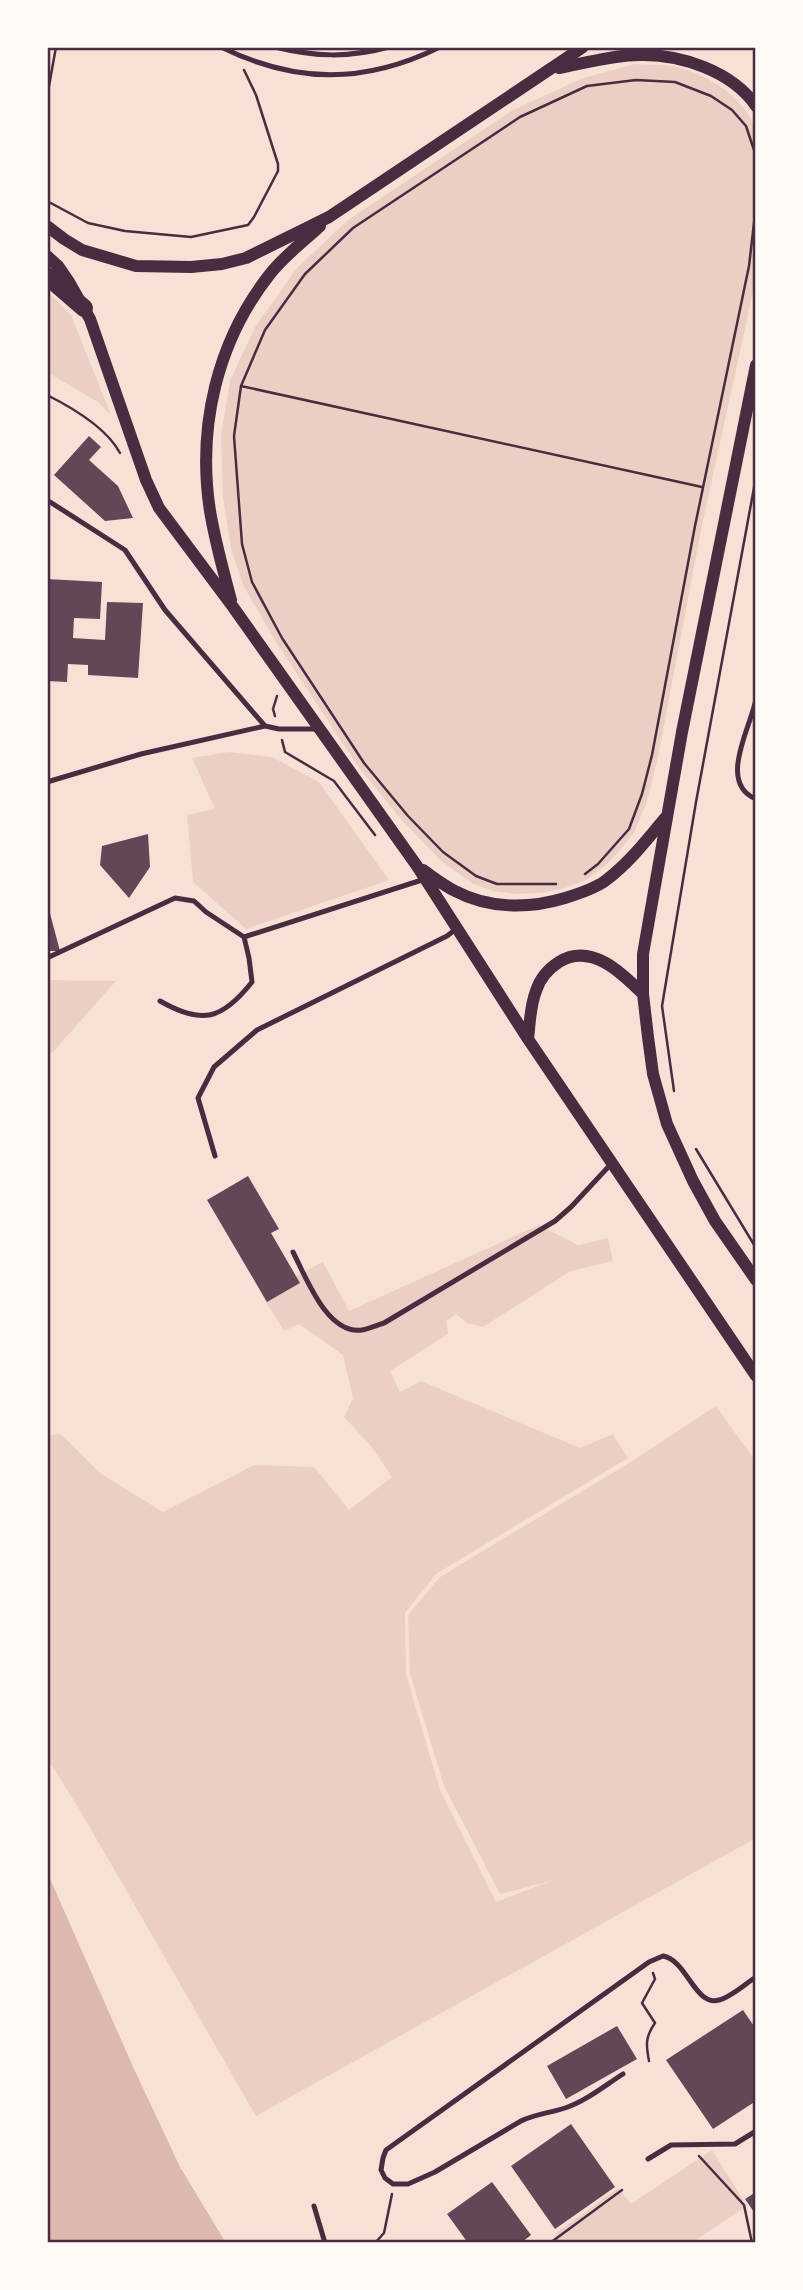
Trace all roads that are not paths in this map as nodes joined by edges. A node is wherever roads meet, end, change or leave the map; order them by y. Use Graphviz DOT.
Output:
graph roads {
  1 [pos="221,47"];
  2 [pos="275,47"];
  3 [pos="388,47"];
  4 [pos="440,47"];
  5 [pos="583,47"];
  6 [pos="552,70"];
  7 [pos="756,106"];
  8 [pos="329,217"];
  9 [pos="47,226"];
  10 [pos="47,256"];
  11 [pos="47,276"];
  12 [pos="84,308"];
  13 [pos="756,365"];
  14 [pos="750,395"];
  15 [pos="756,410"];
  16 [pos="47,500"];
  17 [pos="233,607"];
  18 [pos="756,699"];
  19 [pos="754,715"];
  20 [pos="265,726"];
  21 [pos="320,729"];
  22 [pos="47,782"];
  23 [pos="756,799"];
  24 [pos="668,814"];
  25 [pos="416,866"];
  26 [pos="425,879"];
  27 [pos="457,928"];
  28 [pos="244,937"];
  29 [pos="47,958"];
  30 [pos="642,994"];
  31 [pos="160,1001"];
  32 [pos="528,1039"];
  33 [pos="215,1156"];
  34 [pos="613,1163"];
  35 [pos="293,1252"];
  36 [pos="756,1280"];
  37 [pos="756,1376"];
  38 [pos="756,1977"];
  39 [pos="623,2074"];
  40 [pos="756,2131"];
  41 [pos="648,2159"];
  42 [pos="314,2206"];
  43 [pos="325,2243"];
  1 -- 4 [label="lane"];
  2 -- 3 [label="lane"];
  5 -- 6 [label="street"];
  6 -- 7 [label="street"];
  6 -- 8 [label="street"];
  8 -- 9 [label="street"];
  8 -- 17 [label="street"];
  10 -- 12 [label="street"];
  11 -- 12 [label="highway"];
  12 -- 17 [label="street"];
  13 -- 14 [label="street"];
  14 -- 15 [label="lane"];
  14 -- 24 [label="street"];
  16 -- 20 [label="lane"];
  17 -- 21 [label="street"];
  18 -- 19 [label="lane"];
  19 -- 23 [label="lane"];
  20 -- 21 [label="lane"];
  20 -- 22 [label="lane"];
  21 -- 25 [label="street"];
  24 -- 25 [label="street"];
  24 -- 30 [label="street"];
  25 -- 26 [label="street"];
  26 -- 27 [label="street"];
  26 -- 28 [label="lane"];
  27 -- 32 [label="street"];
  27 -- 33 [label="lane"];
  28 -- 29 [label="lane"];
  28 -- 31 [label="lane"];
  30 -- 32 [label="street"];
  30 -- 36 [label="street"];
  32 -- 34 [label="street"];
  34 -- 35 [label="lane"];
  34 -- 37 [label="street"];
  38 -- 39 [label="lane"];
  40 -- 41 [label="lane"];
  42 -- 43 [label="lane"];
}
